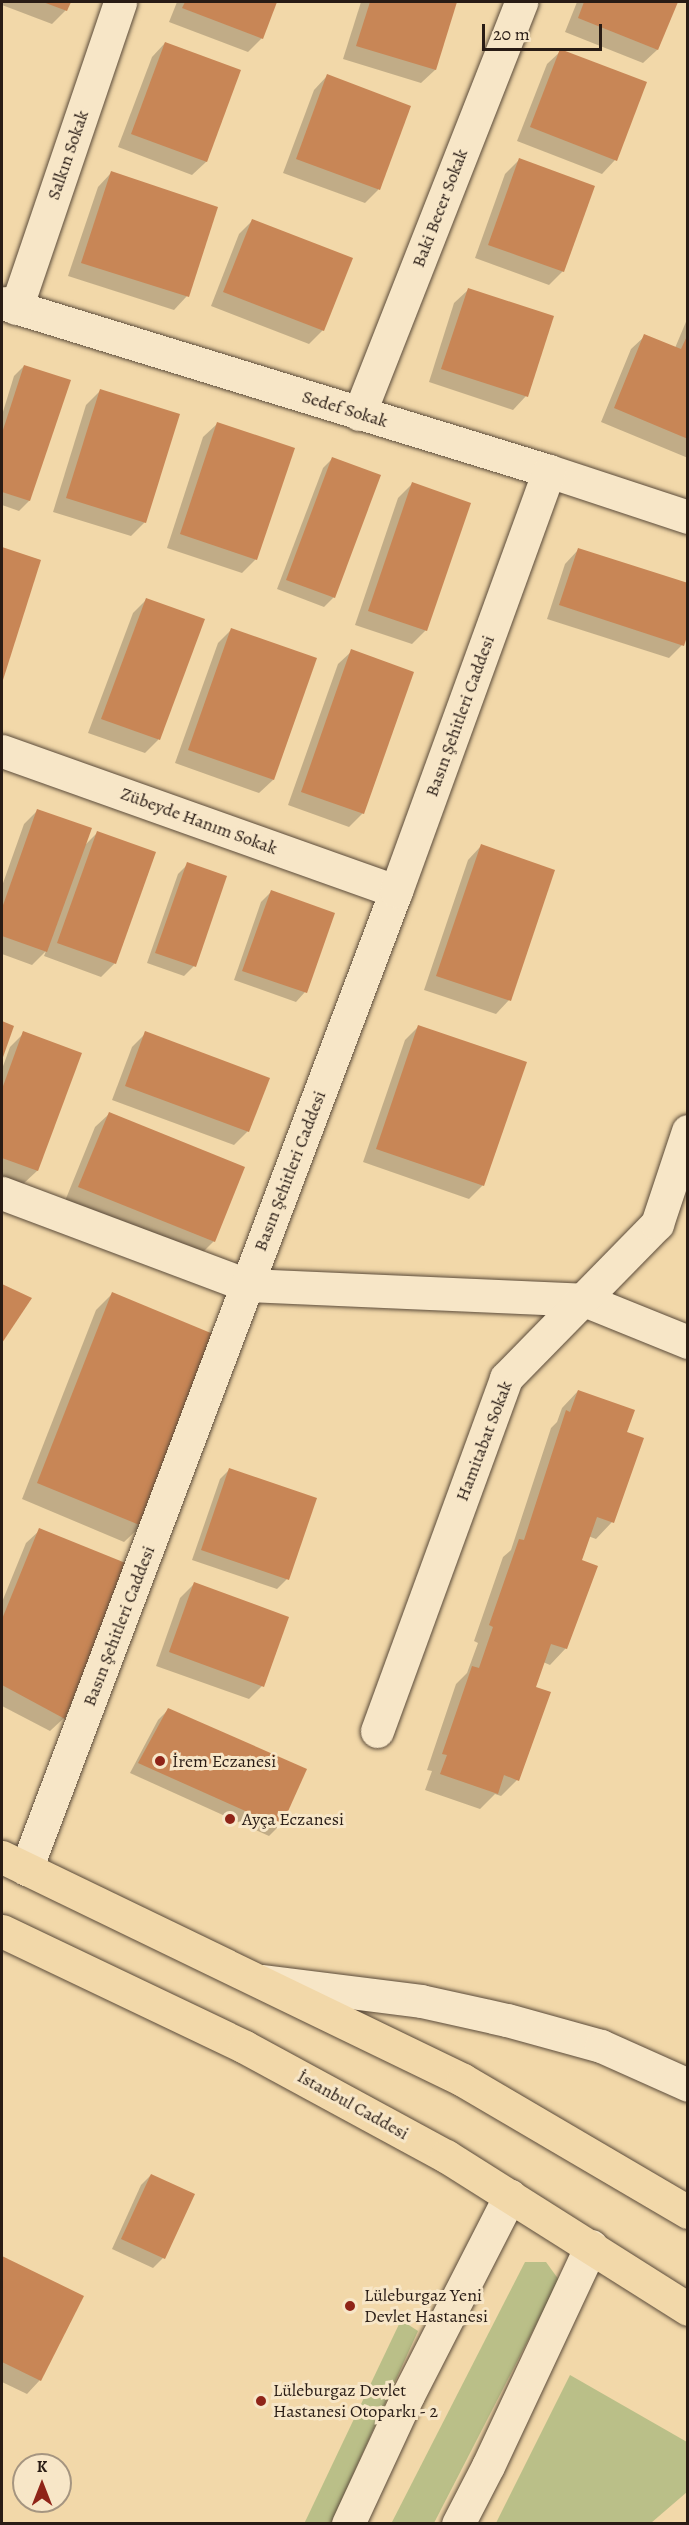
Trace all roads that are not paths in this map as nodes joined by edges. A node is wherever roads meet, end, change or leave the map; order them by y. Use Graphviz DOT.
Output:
graph roads {
  1 [pos="120,2"];
  2 [pos="521,2"];
  3 [pos="9,306"];
  4 [pos="360,414"];
  5 [pos="549,471"];
  6 [pos="687,517"];
  7 [pos="2,751"];
  8 [pos="396,891"];
  9 [pos="687,1131"];
  10 [pos="2,1193"];
  11 [pos="247,1285"];
  12 [pos="584,1300"];
  13 [pos="687,1342"];
  14 [pos="377,1731"];
  15 [pos="14,1863"];
  16 [pos="2,1931"];
  17 [pos="254,1980"];
  18 [pos="687,2085"];
  19 [pos="510,2196"];
  20 [pos="687,2212"];
  21 [pos="591,2246"];
  22 [pos="687,2309"];
  23 [pos="348,2523"];
  24 [pos="458,2523"];
  1 -- 3 [label="street, Salkın Sokak"];
  2 -- 4 [label="street, Baki Becer Sokak"];
  3 -- 4 [label="street, Sedef Sokak"];
  4 -- 5 [label="street, Sedef Sokak"];
  5 -- 6 [label="street, Sedef Sokak"];
  5 -- 8 [label="street, Basın Şehitleri Caddesi"];
  7 -- 8 [label="street, Zübeyde Hanım Sokak"];
  8 -- 11 [label="street, Basın Şehitleri Caddesi"];
  9 -- 12 [label="street, Hamitabat Sokak"];
  10 -- 11 [label="street"];
  11 -- 12 [label="street"];
  11 -- 15 [label="street, Basın Şehitleri Caddesi"];
  12 -- 13 [label="street"];
  12 -- 14 [label="street, Hamitabat Sokak"];
  15 -- 17 [label="highway"];
  16 -- 19 [label="highway, İstanbul Caddesi"];
  17 -- 18 [label="street"];
  17 -- 20 [label="highway"];
  19 -- 21 [label="highway, İstanbul Caddesi"];
  19 -- 23 [label="street"];
  21 -- 22 [label="highway, İstanbul Caddesi"];
  21 -- 24 [label="street"];
}
